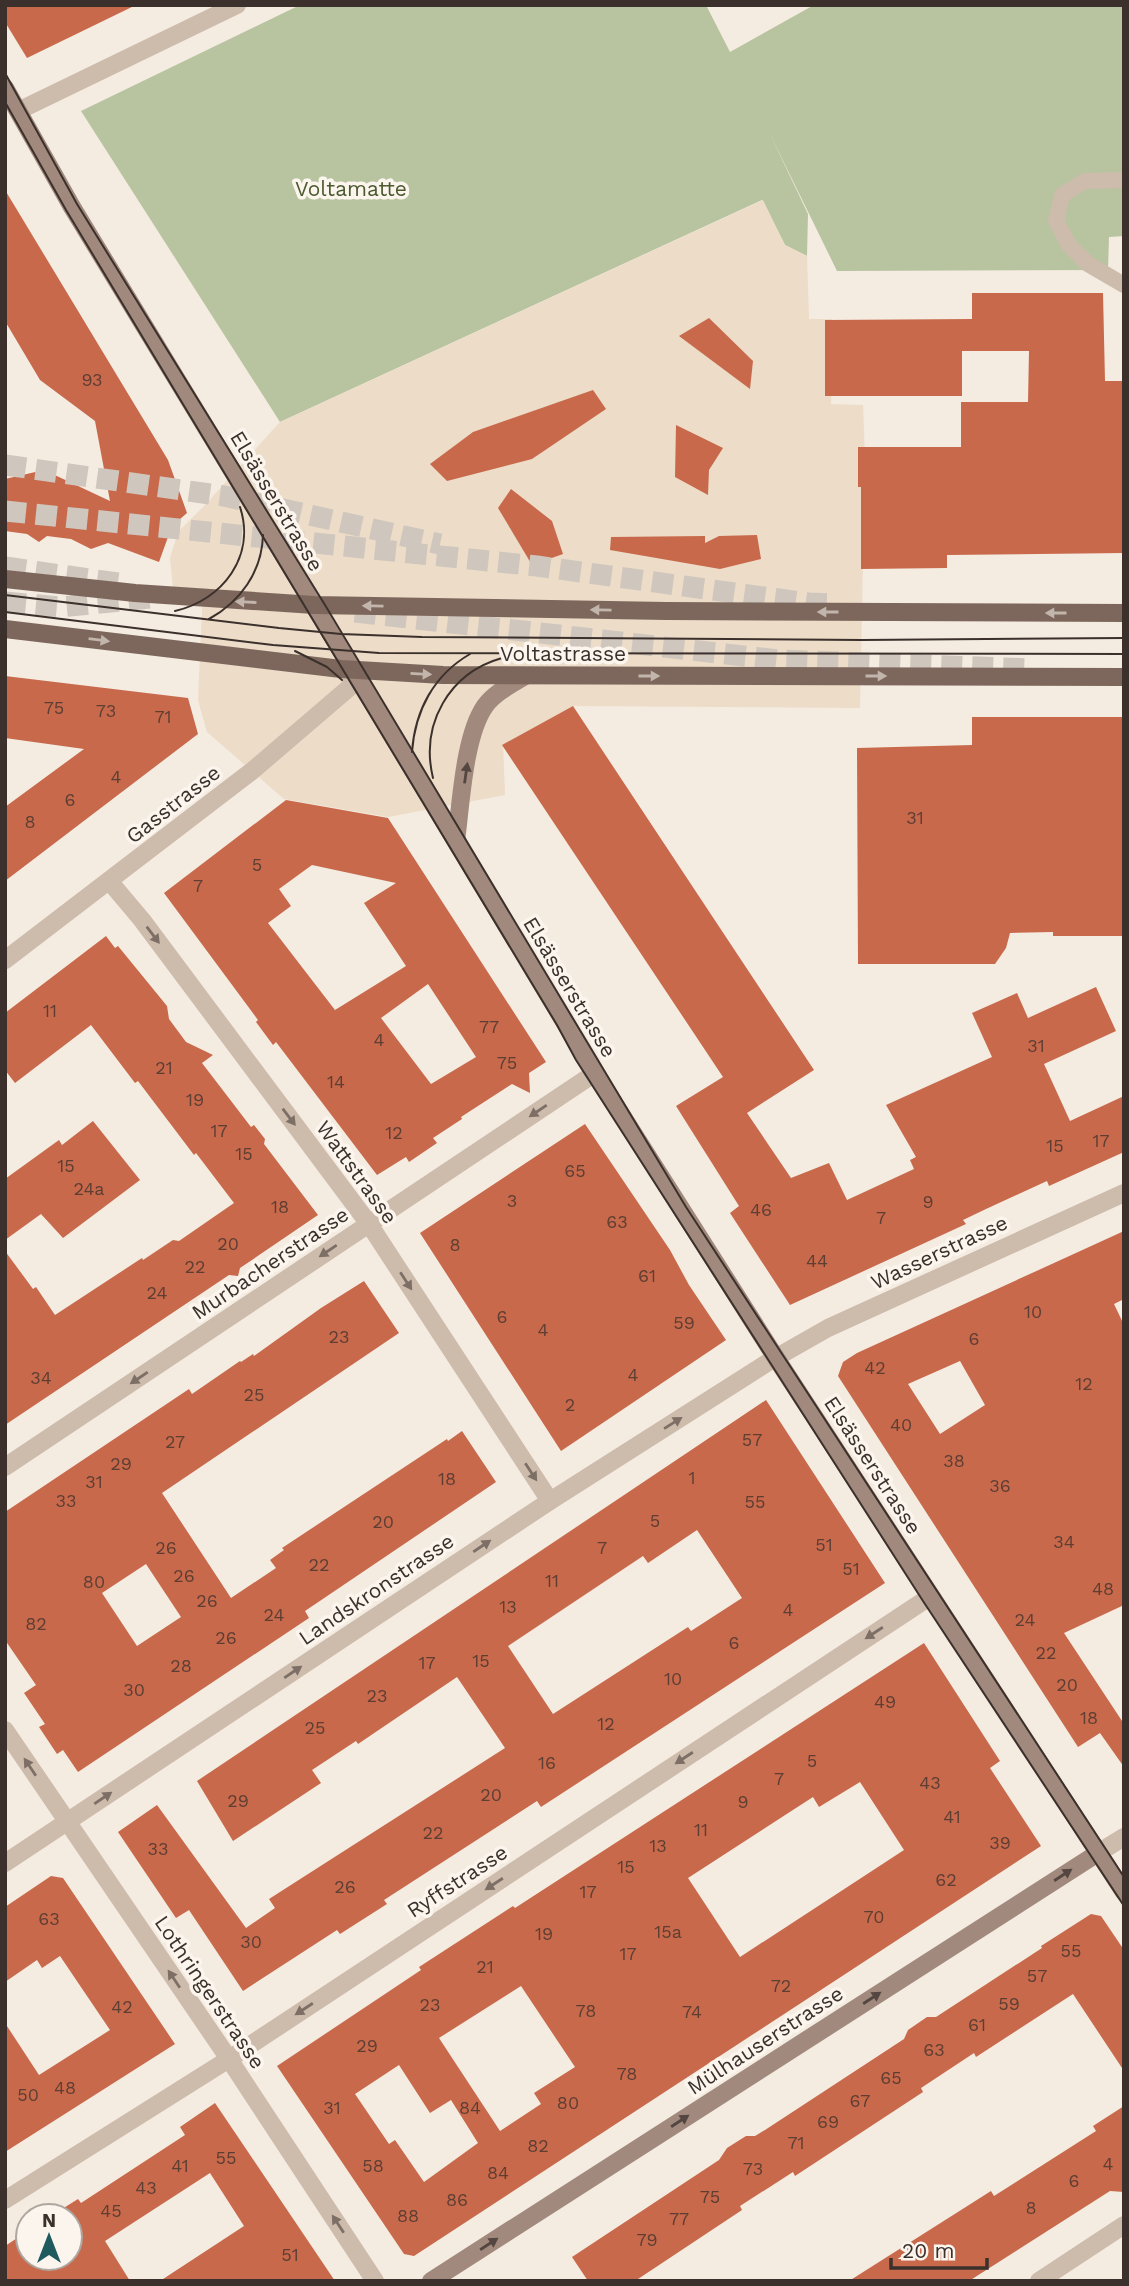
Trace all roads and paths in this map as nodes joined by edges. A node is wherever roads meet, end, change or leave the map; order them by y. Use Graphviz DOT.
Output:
graph roads {
  1 [pos="237,5"];
  2 [pos="5,88"];
  3 [pos="18,111"];
  4 [pos="1124,180"];
  5 [pos="1124,285"];
  6 [pos="5,579"];
  7 [pos="314,606"];
  8 [pos="1124,613"];
  9 [pos="5,629"];
  10 [pos="353,670"];
  11 [pos="525,676"];
  12 [pos="1124,677"];
  13 [pos="456,841"];
  14 [pos="110,882"];
  15 [pos="5,960"];
  16 [pos="595,1073"];
  17 [pos="1124,1193"];
  18 [pos="369,1224"];
  19 [pos="776,1358"];
  20 [pos="5,1467"];
  21 [pos="550,1501"];
  22 [pos="931,1596"];
  23 [pos="5,1730"];
  24 [pos="67,1822"];
  25 [pos="1124,1837"];
  26 [pos="1098,1853"];
  27 [pos="5,1863"];
  28 [pos="1124,1892"];
  29 [pos="229,2059"];
  30 [pos="5,2200"];
  31 [pos="1124,2225"];
  32 [pos="375,2281"];
  33 [pos="431,2281"];
  34 [pos="1038,2281"];
  1 -- 3 [label="street"];
  2 -- 3 [label="street, Elsässerstrasse"];
  3 -- 7 [label="street, Elsässerstrasse"];
  4 -- 5 [label="lane"];
  7 -- 6 [label="main road, Voltastrasse, one-way"];
  8 -- 7 [label="main road, Voltastrasse, one-way"];
  7 -- 10 [label="street, Elsässerstrasse"];
  9 -- 10 [label="main road, Voltastrasse, one-way"];
  10 -- 11 [label="main road, Voltastrasse, one-way"];
  10 -- 13 [label="street, Elsässerstrasse"];
  10 -- 14 [label="street, Gasstrasse"];
  11 -- 12 [label="main road, Voltastrasse, one-way"];
  13 -- 11 [label="street, one-way"];
  13 -- 16 [label="street, Elsässerstrasse"];
  14 -- 15 [label="street, Gasstrasse"];
  14 -- 18 [label="street, Wattstrasse, one-way"];
  16 -- 18 [label="street, Murbacherstrasse, one-way"];
  16 -- 19 [label="street, Elsässerstrasse"];
  17 -- 19 [label="street, Wasserstrasse"];
  18 -- 20 [label="street, Murbacherstrasse, one-way"];
  18 -- 21 [label="street, Wattstrasse, one-way"];
  21 -- 19 [label="street, Landskronstrasse, one-way"];
  19 -- 22 [label="street, Elsässerstrasse"];
  24 -- 21 [label="street, Landskronstrasse, one-way"];
  22 -- 26 [label="street, Elsässerstrasse"];
  22 -- 29 [label="street, Ryffstrasse, one-way"];
  24 -- 23 [label="street, Lothringerstrasse, one-way"];
  24 -- 27 [label="street, Landskronstrasse"];
  29 -- 24 [label="street, Lothringerstrasse, one-way"];
  25 -- 26 [label="street, Mülhauserstrasse"];
  26 -- 28 [label="street, Elsässerstrasse"];
  33 -- 26 [label="street, Mülhauserstrasse, one-way"];
  29 -- 30 [label="street, Ryffstrasse"];
  32 -- 29 [label="street, Lothringerstrasse, one-way"];
  31 -- 34 [label="street"];
}
